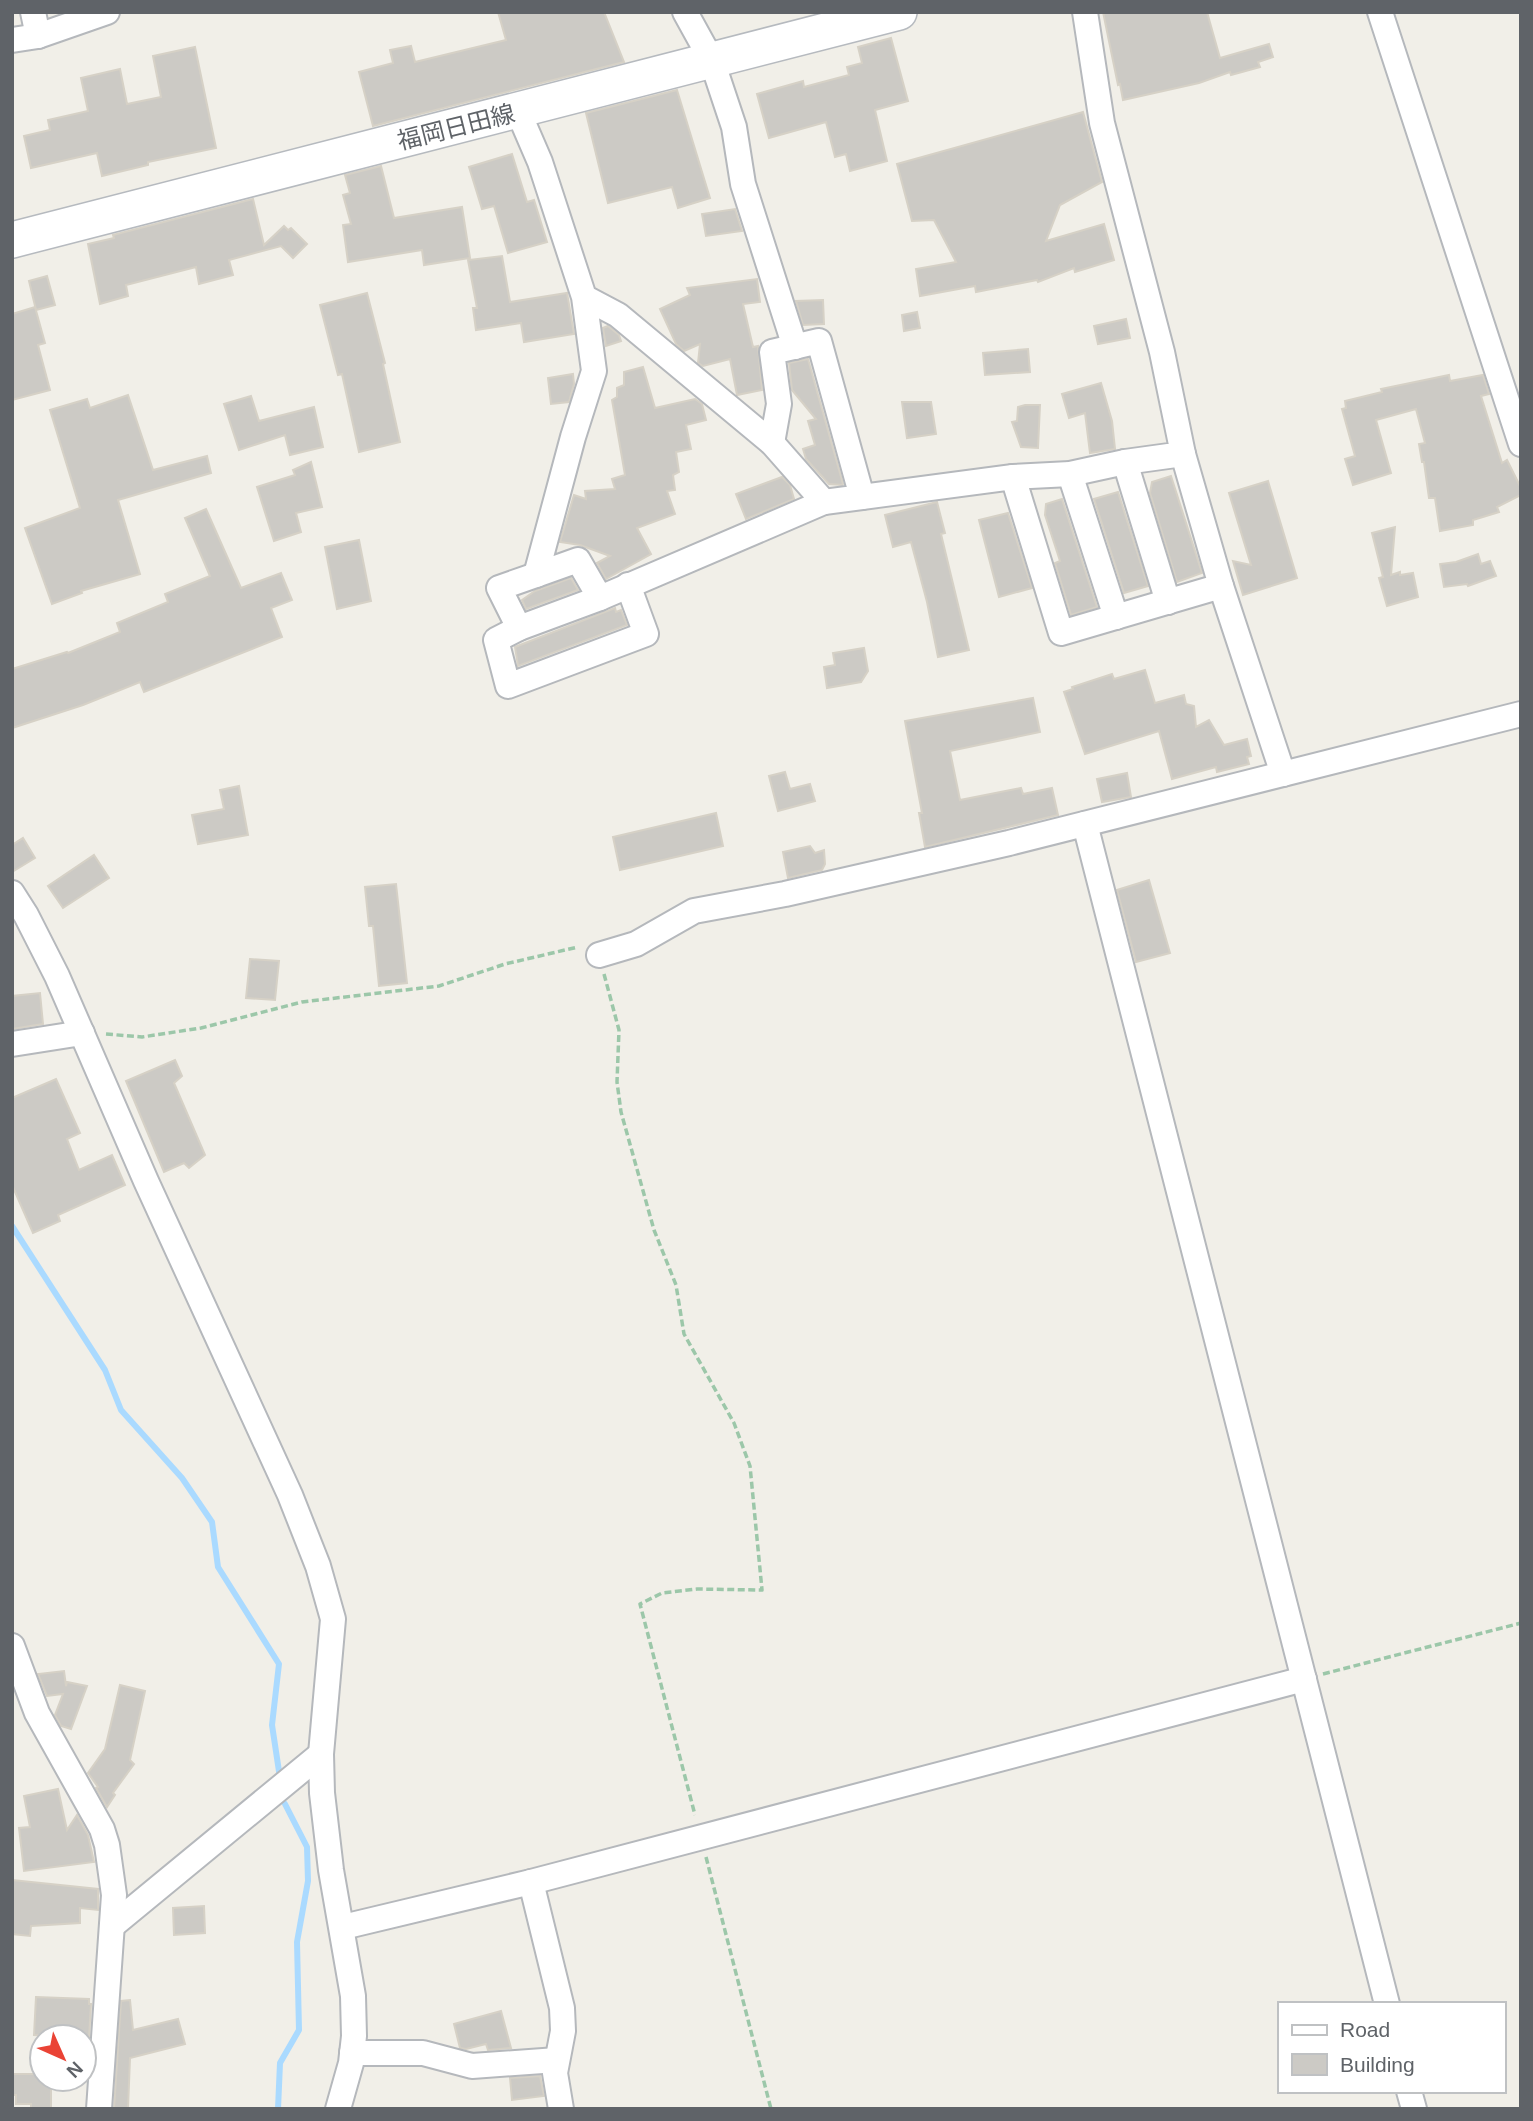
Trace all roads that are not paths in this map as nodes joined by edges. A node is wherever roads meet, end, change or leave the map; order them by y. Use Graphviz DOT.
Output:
graph roads {
  1 [pos="107,12"];
  2 [pos="685,12"];
  3 [pos="899,12"];
  4 [pos="1084,12"];
  5 [pos="1380,12"];
  6 [pos="36,24"];
  7 [pos="12,40"];
  8 [pos="712,61"];
  9 [pos="519,111"];
  10 [pos="12,240"];
  11 [pos="584,297"];
  12 [pos="795,347"];
  13 [pos="772,443"];
  14 [pos="1521,444"];
  15 [pos="1183,454"];
  16 [pos="1125,462"];
  17 [pos="1070,474"];
  18 [pos="1013,477"];
  19 [pos="862,497"];
  20 [pos="824,502"];
  21 [pos="536,575"];
  22 [pos="628,585"];
  23 [pos="1221,586"];
  24 [pos="600,598"];
  25 [pos="1168,602"];
  26 [pos="1116,617"];
  27 [pos="519,628"];
  28 [pos="1521,714"];
  29 [pos="1283,774"];
  30 [pos="1085,824"];
  31 [pos="12,893"];
  32 [pos="599,955"];
  33 [pos="82,1032"];
  34 [pos="12,1044"];
  35 [pos="12,1646"];
  36 [pos="1304,1679"];
  37 [pos="321,1754"];
  38 [pos="531,1882"];
  39 [pos="112,1926"];
  40 [pos="343,1927"];
  41 [pos="1386,2002"];
  42 [pos="352,2053"];
  43 [pos="557,2060"];
  44 [pos="99,2109"];
  45 [pos="338,2109"];
  46 [pos="561,2109"];
  1 -- 6 [label="street"];
  2 -- 8 [label="street"];
  3 -- 8 [label="main road, 福岡日田線"];
  4 -- 15 [label="street"];
  5 -- 14 [label="street"];
  6 -- 7 [label="street"];
  8 -- 9 [label="main road, 福岡日田線"];
  8 -- 12 [label="street"];
  9 -- 10 [label="main road, 福岡日田線"];
  9 -- 11 [label="street"];
  11 -- 13 [label="street"];
  11 -- 21 [label="street"];
  12 -- 13 [label="street"];
  12 -- 19 [label="street"];
  13 -- 20 [label="street"];
  15 -- 16 [label="street"];
  15 -- 23 [label="street"];
  16 -- 17 [label="street"];
  16 -- 25 [label="street"];
  17 -- 18 [label="street"];
  17 -- 26 [label="street"];
  18 -- 19 [label="street"];
  18 -- 26 [label="street"];
  19 -- 20 [label="street"];
  20 -- 22 [label="street"];
  21 -- 24 [label="street"];
  21 -- 27 [label="street"];
  22 -- 24 [label="street"];
  22 -- 27 [label="street"];
  23 -- 25 [label="street"];
  23 -- 29 [label="street"];
  24 -- 27 [label="street"];
  25 -- 26 [label="street"];
  28 -- 29 [label="street"];
  29 -- 30 [label="street"];
  30 -- 32 [label="street"];
  30 -- 36 [label="street"];
  31 -- 33 [label="street"];
  33 -- 34 [label="street"];
  33 -- 37 [label="street"];
  35 -- 39 [label="street"];
  36 -- 38 [label="street"];
  36 -- 41 [label="street"];
  37 -- 39 [label="street"];
  37 -- 40 [label="street"];
  38 -- 40 [label="street"];
  38 -- 43 [label="street"];
  39 -- 44 [label="street"];
  40 -- 42 [label="street"];
  42 -- 43 [label="street"];
  42 -- 45 [label="street"];
  43 -- 46 [label="street"];
}
